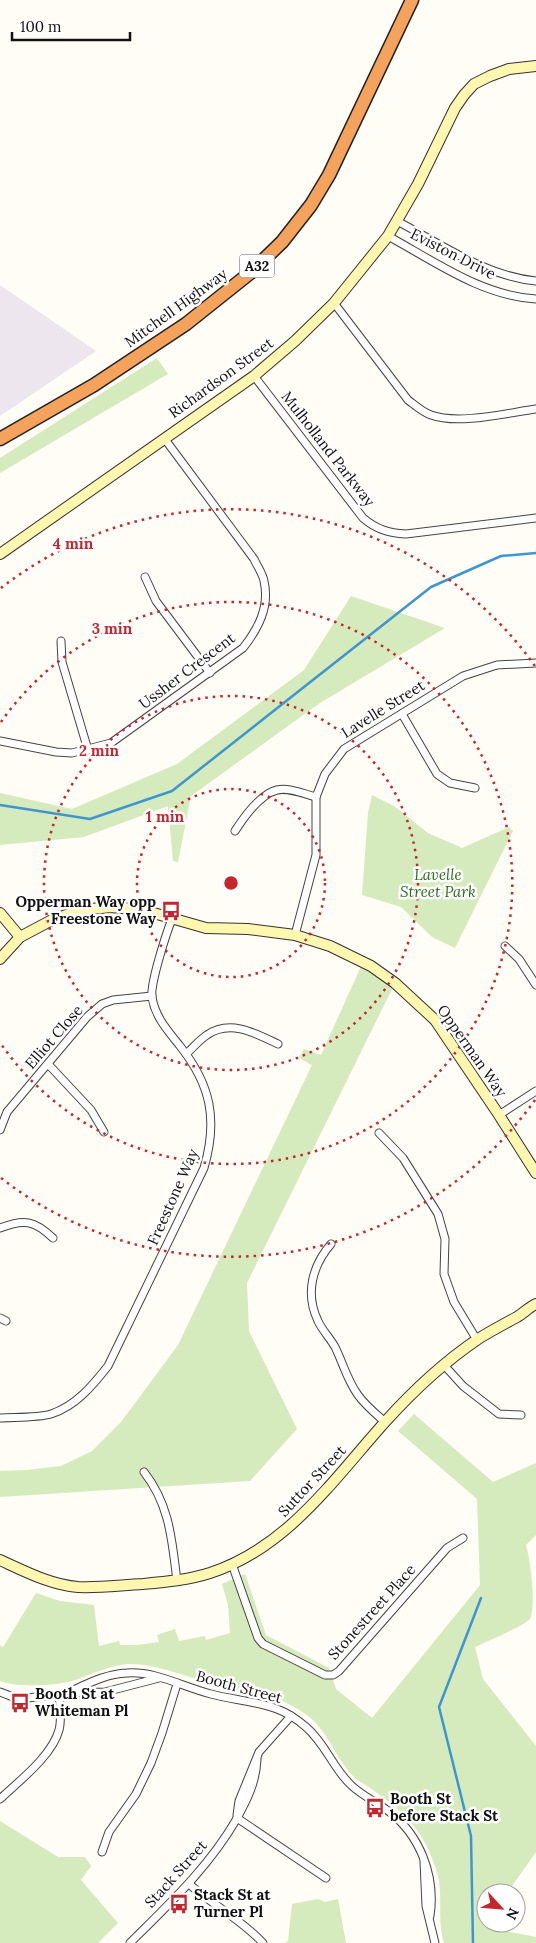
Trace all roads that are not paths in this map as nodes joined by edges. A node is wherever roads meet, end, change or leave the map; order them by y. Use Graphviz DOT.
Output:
graph roads {
  1 [pos="412,0"];
  2 [pos="536,66"];
  3 [pos="397,221"];
  4 [pos="388,236"];
  5 [pos="536,281"];
  6 [pos="536,299"];
  7 [pos="334,304"];
  8 [pos="254,376"];
  9 [pos="536,409"];
  10 [pos="164,438"];
  11 [pos="0,439"];
  12 [pos="536,518"];
  13 [pos="0,554"];
  14 [pos="145,577"];
  15 [pos="61,641"];
  16 [pos="536,663"];
  17 [pos="210,672"];
  18 [pos="402,714"];
  19 [pos="0,740"];
  20 [pos="88,750"];
  21 [pos="475,788"];
  22 [pos="316,797"];
  23 [pos="235,831"];
  24 [pos="0,913"];
  25 [pos="172,919"];
  26 [pos="295,935"];
  27 [pos="20,937"];
  28 [pos="505,946"];
  29 [pos="0,959"];
  30 [pos="536,985"];
  31 [pos="152,996"];
  32 [pos="278,1044"];
  33 [pos="186,1054"];
  34 [pos="48,1064"];
  35 [pos="536,1091"];
  36 [pos="499,1115"];
  37 [pos="0,1130"];
  38 [pos="104,1132"];
  39 [pos="379,1133"];
  40 [pos="536,1173"];
  41 [pos="0,1228"];
  42 [pos="53,1238"];
  43 [pos="331,1244"];
  44 [pos="536,1304"];
  45 [pos="536,1311"];
  46 [pos="522,1314"];
  47 [pos="477,1340"];
  48 [pos="444,1365"];
  49 [pos="521,1415"];
  50 [pos="0,1418"];
  51 [pos="385,1422"];
  52 [pos="144,1472"];
  53 [pos="463,1538"];
  54 [pos="0,1560"];
  55 [pos="232,1564"];
  56 [pos="177,1581"];
  57 [pos="161,1678"];
  58 [pos="177,1684"];
  59 [pos="0,1692"];
  60 [pos="63,1694"];
  61 [pos="291,1716"];
  62 [pos="0,1799"];
  63 [pos="237,1818"];
  64 [pos="102,1852"];
  65 [pos="326,1878"];
  66 [pos="190,1884"];
  67 [pos="130,1943"];
  68 [pos="263,1943"];
  69 [pos="435,1943"];
  1 -- 11 [label="highway, Mitchell Highway / A32"];
  2 -- 3 [label="street, Richardson Street"];
  3 -- 4 [label="street, Richardson Street"];
  3 -- 5 [label="street, Eviston Drive"];
  4 -- 6 [label="street, Eviston Drive"];
  4 -- 7 [label="street, Richardson Street"];
  7 -- 8 [label="street, Richardson Street"];
  7 -- 9 [label="street"];
  8 -- 10 [label="street, Richardson Street"];
  8 -- 12 [label="street, Mulholland Parkway"];
  10 -- 13 [label="street, Richardson Street"];
  10 -- 17 [label="street, Ussher Crescent"];
  14 -- 17 [label="street"];
  15 -- 20 [label="street"];
  16 -- 18 [label="street, Lavelle Street"];
  17 -- 20 [label="street, Ussher Crescent"];
  18 -- 21 [label="street"];
  18 -- 22 [label="street, Lavelle Street"];
  19 -- 20 [label="street, Ussher Crescent"];
  22 -- 23 [label="street"];
  22 -- 26 [label="street, Lavelle Street"];
  24 -- 27 [label="street"];
  25 -- 26 [label="street, Opperman Way"];
  25 -- 27 [label="street, Opperman Way"];
  25 -- 31 [label="street, Freestone Way"];
  26 -- 36 [label="street, Opperman Way"];
  27 -- 29 [label="street, Opperman Way"];
  28 -- 30 [label="street"];
  31 -- 33 [label="street, Freestone Way"];
  31 -- 34 [label="street, Elliot Close"];
  32 -- 33 [label="street"];
  33 -- 50 [label="street, Freestone Way"];
  34 -- 37 [label="street, Elliot Close"];
  34 -- 38 [label="street"];
  35 -- 36 [label="street"];
  36 -- 40 [label="street, Opperman Way"];
  39 -- 47 [label="street"];
  41 -- 42 [label="street"];
  43 -- 51 [label="street"];
  44 -- 46 [label="street, Suttor Street"];
  45 -- 46 [label="street, Suttor Street"];
  46 -- 47 [label="street, Suttor Street"];
  47 -- 48 [label="street, Suttor Street"];
  48 -- 49 [label="street"];
  48 -- 51 [label="street, Suttor Street"];
  51 -- 55 [label="street, Suttor Street"];
  52 -- 56 [label="street"];
  53 -- 55 [label="street, Stonestreet Place"];
  54 -- 56 [label="street, Suttor Street"];
  55 -- 56 [label="street, Suttor Street"];
  57 -- 58 [label="street, Booth Street"];
  57 -- 60 [label="street, Booth Street"];
  57 -- 60 [label="street, Booth Street"];
  58 -- 61 [label="street, Booth Street"];
  58 -- 64 [label="street"];
  59 -- 60 [label="street, Booth Street"];
  60 -- 62 [label="street"];
  61 -- 63 [label="street, Stack Street"];
  61 -- 69 [label="street, Booth Street"];
  63 -- 65 [label="street"];
  63 -- 66 [label="street, Stack Street"];
  66 -- 67 [label="street, Stack Street"];
  66 -- 68 [label="street"];
}
